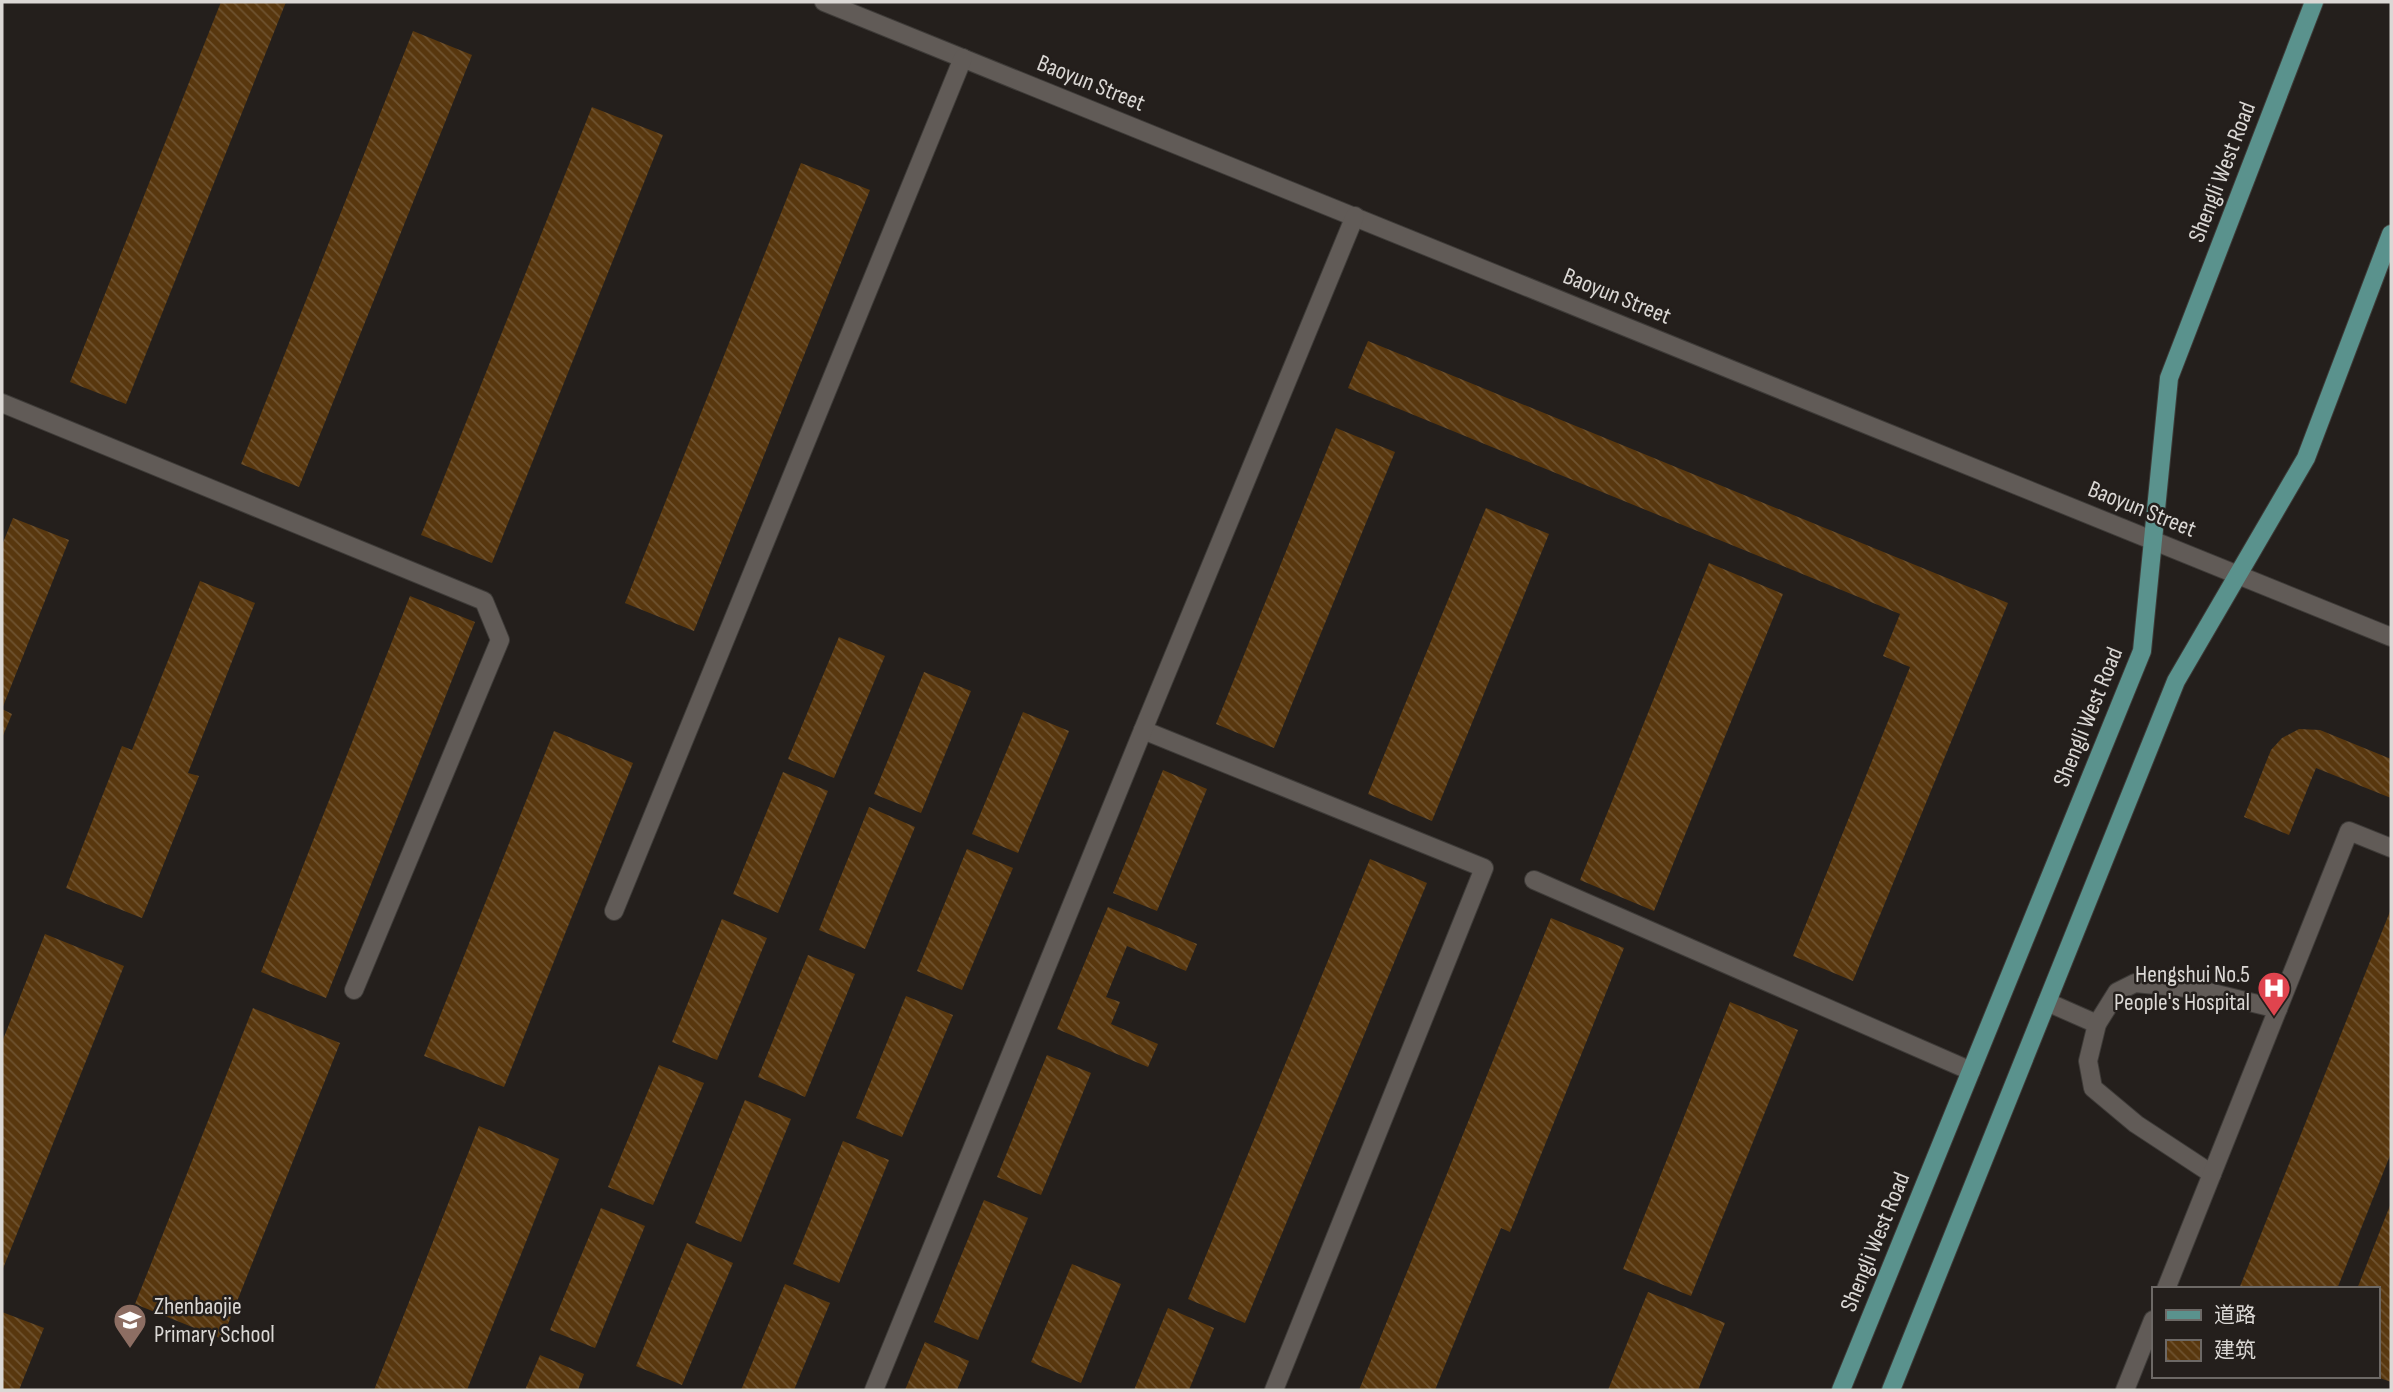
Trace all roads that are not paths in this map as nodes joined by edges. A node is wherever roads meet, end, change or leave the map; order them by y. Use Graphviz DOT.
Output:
graph roads {
  1 [pos="824,2"];
  2 [pos="2314,2"];
  3 [pos="963,58"];
  4 [pos="1355,216"];
  5 [pos="2391,234"];
  6 [pos="2,403"];
  7 [pos="2153,540"];
  8 [pos="2238,575"];
  9 [pos="2391,637"];
  10 [pos="1143,730"];
  11 [pos="2391,848"];
  12 [pos="1534,880"];
  13 [pos="614,911"];
  14 [pos="354,990"];
  15 [pos="2047,1002"];
  16 [pos="2278,1009"];
  17 [pos="2097,1024"];
  18 [pos="1971,1071"];
  19 [pos="2212,1174"];
  20 [pos="2167,1287"];
  21 [pos="2152,1322"];
  22 [pos="874,1390"];
  23 [pos="1274,1390"];
  24 [pos="1841,1390"];
  25 [pos="1891,1390"];
  26 [pos="2125,1390"];
  1 -- 3 [label="street, Baoyun Street"];
  2 -- 7 [label="main road, Shengli West Road"];
  3 -- 4 [label="street, Baoyun Street"];
  3 -- 13 [label="street"];
  4 -- 7 [label="street, Baoyun Street"];
  4 -- 10 [label="street"];
  5 -- 8 [label="main road"];
  6 -- 14 [label="street"];
  7 -- 8 [label="street, Baoyun Street"];
  7 -- 18 [label="main road, Shengli West Road"];
  8 -- 9 [label="street, Baoyun Street"];
  8 -- 15 [label="main road"];
  10 -- 22 [label="street"];
  10 -- 23 [label="street"];
  11 -- 16 [label="street"];
  12 -- 18 [label="street"];
  15 -- 17 [label="street"];
  15 -- 25 [label="main road"];
  16 -- 17 [label="street"];
  16 -- 19 [label="street"];
  17 -- 19 [label="street"];
  18 -- 24 [label="main road, Shengli West Road"];
  19 -- 20 [label="street"];
  21 -- 26 [label="street"];
}
